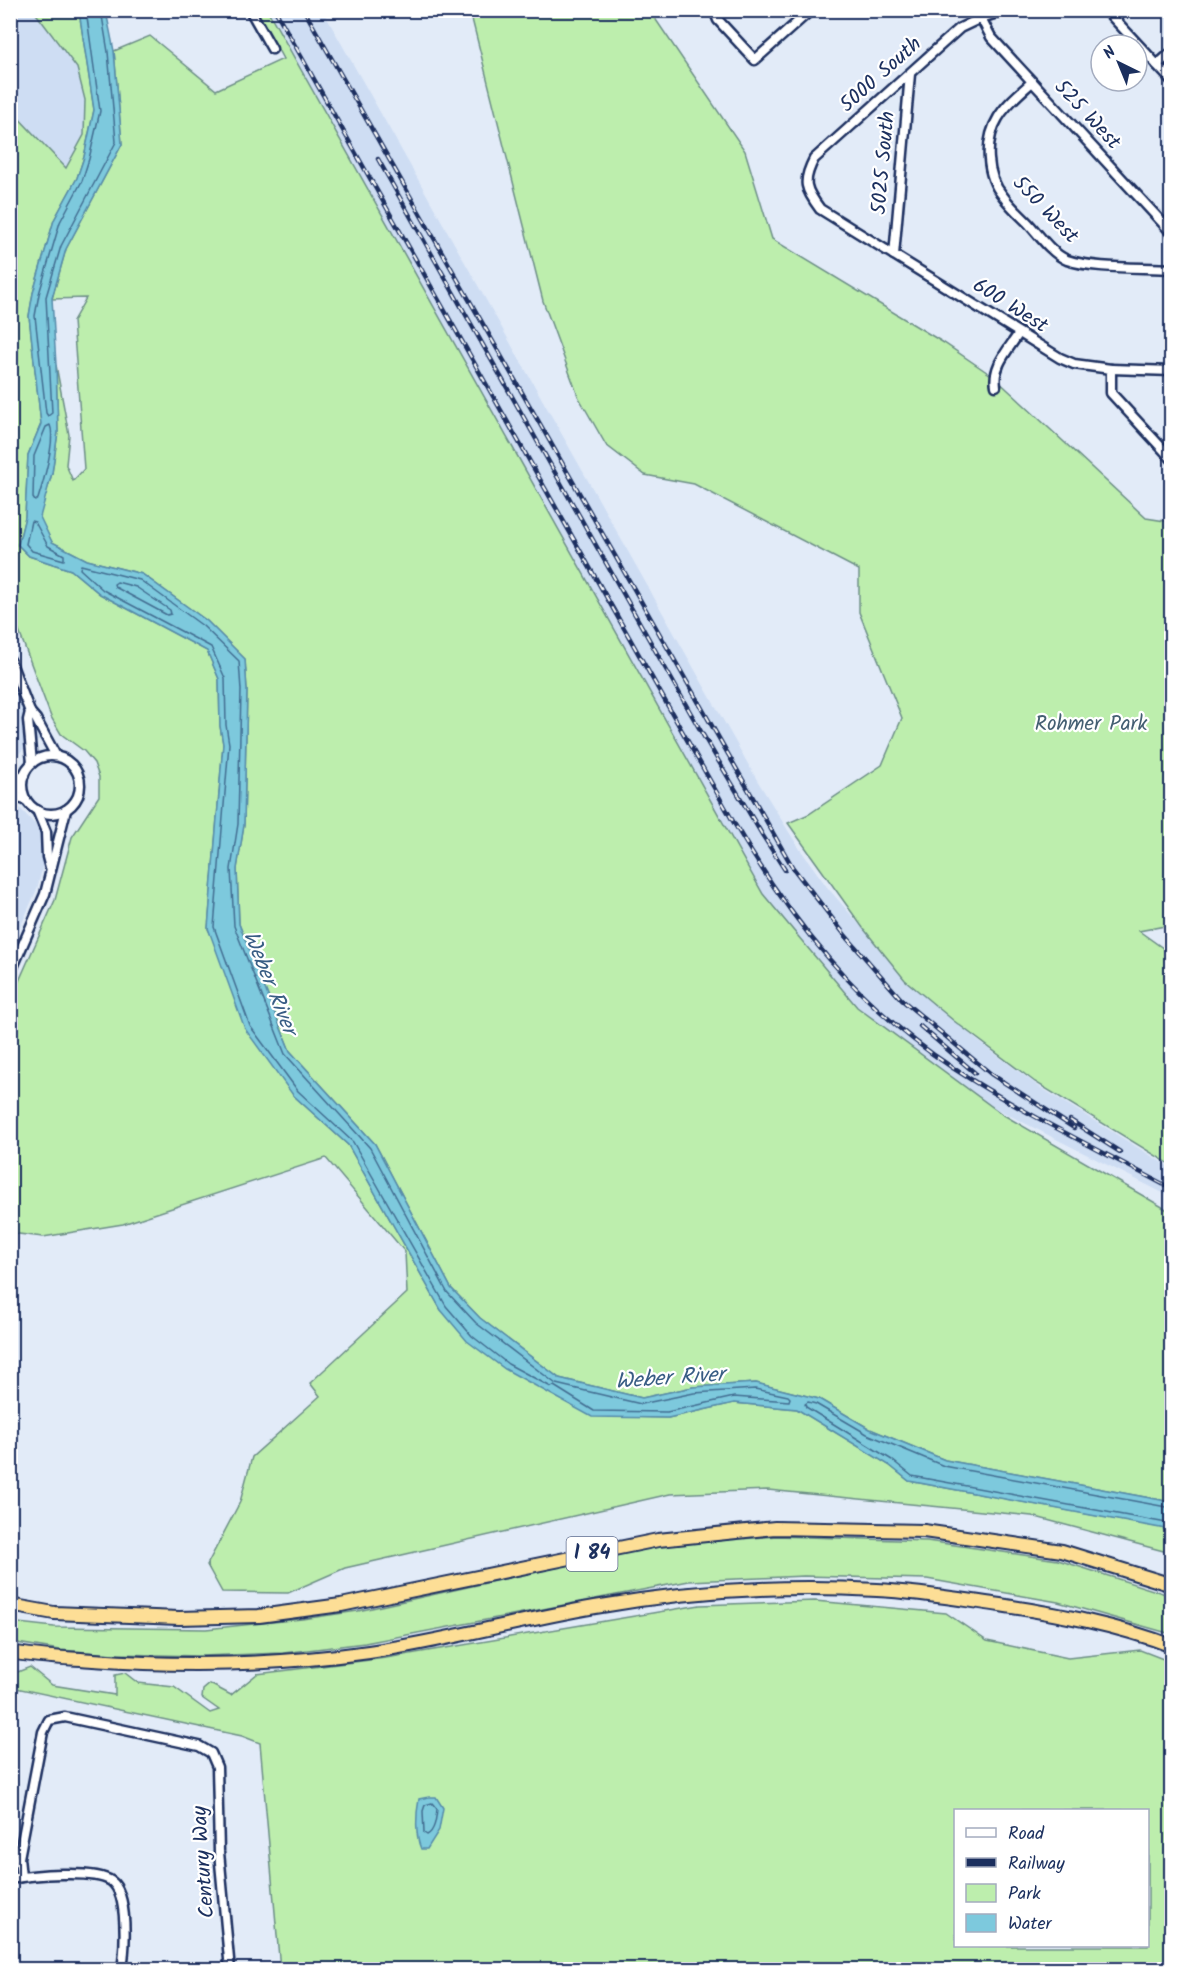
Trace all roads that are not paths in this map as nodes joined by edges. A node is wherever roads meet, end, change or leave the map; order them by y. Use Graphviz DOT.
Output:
graph roads {
  1 [pos="250,10"];
  2 [pos="714,10"];
  3 [pos="811,10"];
  4 [pos="1006,10"];
  5 [pos="1106,10"];
  6 [pos="981,18"];
  7 [pos="272,48"];
  8 [pos="1172,52"];
  9 [pos="1157,65"];
  10 [pos="910,74"];
  11 [pos="1172,81"];
  12 [pos="1032,82"];
  13 [pos="806,191"];
  14 [pos="1172,233"];
  15 [pos="894,255"];
  16 [pos="1172,268"];
  17 [pos="1019,333"];
  18 [pos="1111,369"];
  19 [pos="1172,371"];
  20 [pos="996,386"];
  21 [pos="1172,459"];
  22 [pos="10,660"];
  23 [pos="30,712"];
  24 [pos="56,756"];
  25 [pos="32,763"];
  26 [pos="24,776"];
  27 [pos="10,781"];
  28 [pos="10,796"];
  29 [pos="26,800"];
  30 [pos="37,810"];
  31 [pos="66,810"];
  32 [pos="51,869"];
  33 [pos="10,974"];
  34 [pos="1172,1585"];
  35 [pos="10,1605"];
  36 [pos="1172,1646"];
  37 [pos="10,1652"];
  38 [pos="21,1877"];
  39 [pos="10,1879"];
  40 [pos="122,1970"];
  41 [pos="230,1970"];
  1 -- 7 [label="street"];
  2 -- 3 [label="street"];
  4 -- 6 [label="street, 5000 South"];
  5 -- 9 [label="street"];
  6 -- 10 [label="street, 5000 South"];
  6 -- 12 [label="street, 525 West"];
  8 -- 9 [label="street"];
  9 -- 11 [label="street"];
  10 -- 13 [label="street, 5000 South"];
  10 -- 15 [label="street, 5025 South"];
  12 -- 14 [label="street, 525 West"];
  12 -- 16 [label="street, 550 West"];
  13 -- 15 [label="street, 600 West"];
  15 -- 17 [label="street, 600 West"];
  17 -- 18 [label="street, 600 West"];
  17 -- 20 [label="street"];
  18 -- 19 [label="street, 600 West"];
  18 -- 21 [label="street"];
  22 -- 23 [label="street"];
  23 -- 24 [label="street"];
  23 -- 25 [label="street"];
  24 -- 25 [label="street"];
  24 -- 31 [label="street"];
  25 -- 26 [label="street"];
  26 -- 27 [label="street"];
  26 -- 29 [label="street"];
  28 -- 29 [label="street"];
  29 -- 30 [label="street"];
  30 -- 31 [label="street"];
  30 -- 32 [label="street"];
  31 -- 32 [label="street"];
  32 -- 33 [label="street"];
  34 -- 35 [label="highway, I 84"];
  36 -- 37 [label="highway"];
  38 -- 39 [label="street"];
  38 -- 40 [label="street"];
  38 -- 41 [label="street, Century Way"];
}
